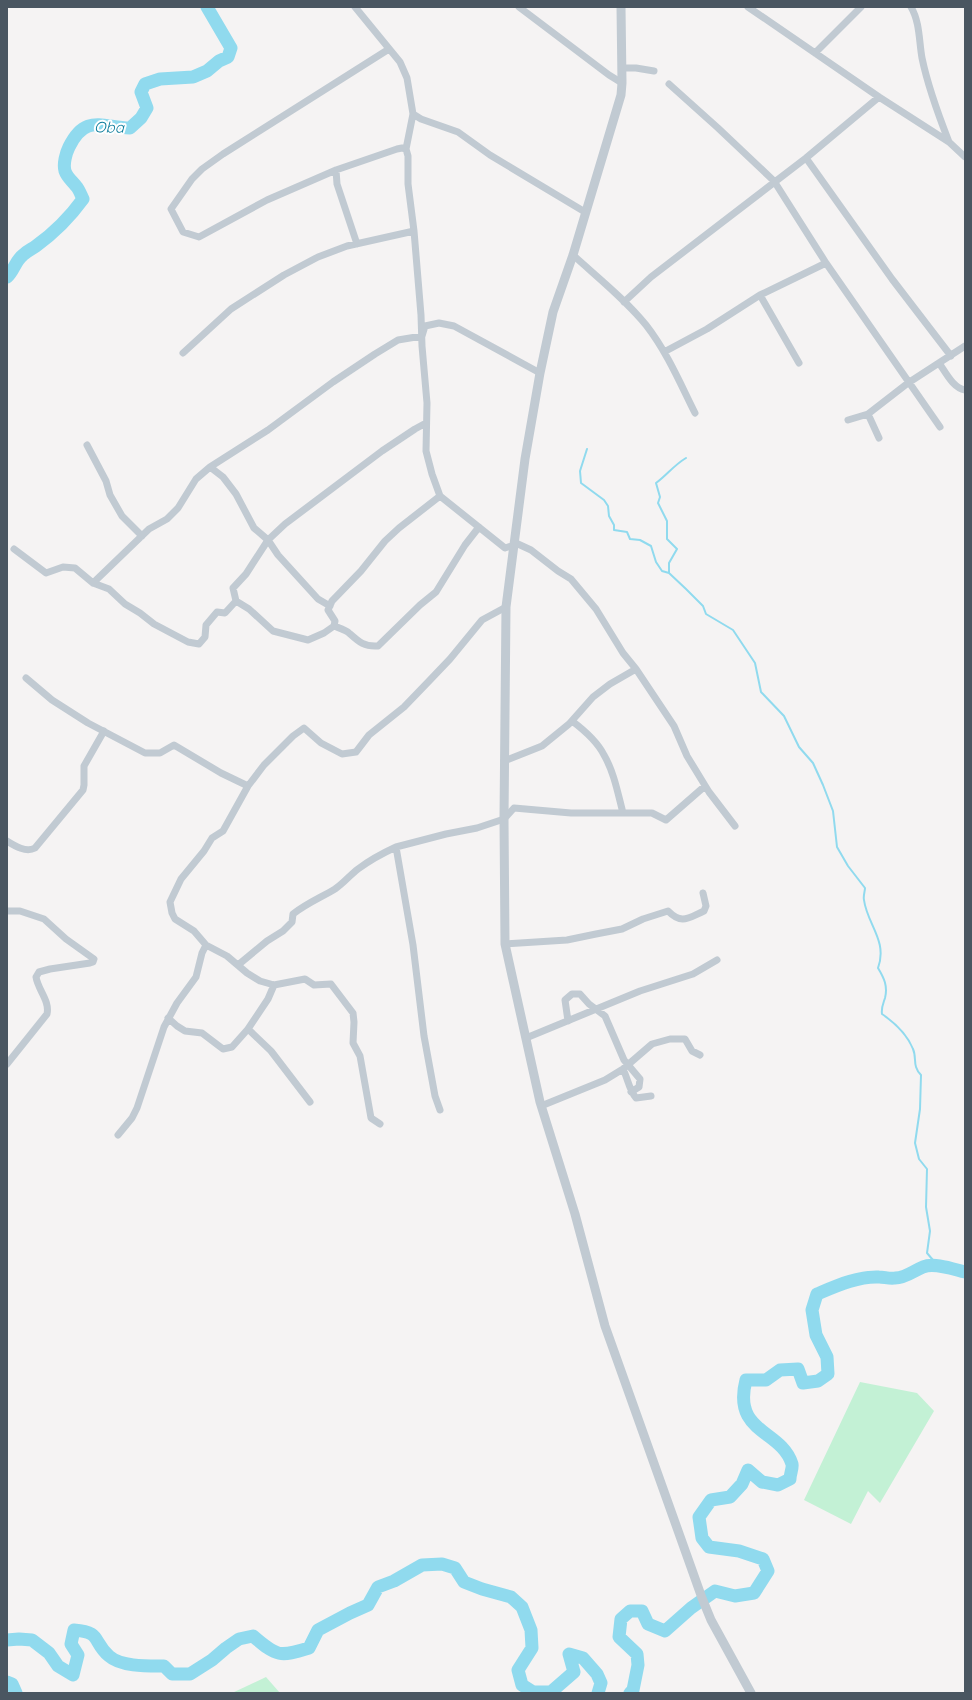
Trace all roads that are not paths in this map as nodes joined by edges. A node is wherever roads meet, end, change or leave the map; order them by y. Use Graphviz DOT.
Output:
graph roads {
  1 [pos="355,7"];
  2 [pos="519,7"];
  3 [pos="621,7"];
  4 [pos="748,7"];
  5 [pos="861,7"];
  6 [pos="910,7"];
  7 [pos="389,49"];
  8 [pos="815,53"];
  9 [pos="622,68"];
  10 [pos="654,71"];
  11 [pos="622,82"];
  12 [pos="669,84"];
  13 [pos="879,97"];
  14 [pos="414,114"];
  15 [pos="949,142"];
  16 [pos="406,149"];
  17 [pos="965,157"];
  18 [pos="806,158"];
  19 [pos="336,170"];
  20 [pos="774,181"];
  21 [pos="585,212"];
  22 [pos="414,231"];
  23 [pos="356,244"];
  24 [pos="573,255"];
  25 [pos="826,263"];
  26 [pos="760,295"];
  27 [pos="624,302"];
  28 [pos="422,336"];
  29 [pos="965,346"];
  30 [pos="664,352"];
  31 [pos="183,353"];
  32 [pos="952,356"];
  33 [pos="799,363"];
  34 [pos="939,363"];
  35 [pos="540,373"];
  36 [pos="908,383"];
  37 [pos="965,390"];
  38 [pos="695,413"];
  39 [pos="868,414"];
  40 [pos="848,420"];
  41 [pos="426,423"];
  42 [pos="940,427"];
  43 [pos="879,438"];
  44 [pos="87,445"];
  45 [pos="210,467"];
  46 [pos="440,496"];
  47 [pos="478,527"];
  48 [pos="142,536"];
  49 [pos="268,540"];
  50 [pos="514,547"];
  51 [pos="14,549"];
  52 [pos="93,583"];
  53 [pos="236,601"];
  54 [pos="330,606"];
  55 [pos="506,607"];
  56 [pos="334,626"];
  57 [pos="636,669"];
  58 [pos="26,678"];
  59 [pos="572,721"];
  60 [pos="104,731"];
  61 [pos="504,761"];
  62 [pos="248,786"];
  63 [pos="705,786"];
  64 [pos="623,812"];
  65 [pos="504,819"];
  66 [pos="734,826"];
  67 [pos="7,842"];
  68 [pos="396,847"];
  69 [pos="703,893"];
  70 [pos="7,911"];
  71 [pos="505,944"];
  72 [pos="206,945"];
  73 [pos="717,960"];
  74 [pos="238,965"];
  75 [pos="274,985"];
  76 [pos="596,1009"];
  77 [pos="168,1018"];
  78 [pos="568,1021"];
  79 [pos="248,1028"];
  80 [pos="526,1038"];
  81 [pos="700,1055"];
  82 [pos="7,1064"];
  83 [pos="626,1067"];
  84 [pos="631,1092"];
  85 [pos="651,1096"];
  86 [pos="310,1102"];
  87 [pos="541,1106"];
  88 [pos="440,1110"];
  89 [pos="380,1124"];
  90 [pos="118,1135"];
  91 [pos="751,1693"];
  1 -- 7 [label="street"];
  2 -- 11 [label="street"];
  3 -- 9 [label="street"];
  4 -- 8 [label="street"];
  5 -- 8 [label="street"];
  6 -- 15 [label="street"];
  7 -- 14 [label="street"];
  7 -- 19 [label="street"];
  8 -- 13 [label="street"];
  9 -- 10 [label="street"];
  9 -- 11 [label="street"];
  11 -- 21 [label="street"];
  12 -- 20 [label="street"];
  13 -- 15 [label="street"];
  13 -- 18 [label="street"];
  14 -- 16 [label="street"];
  14 -- 21 [label="street"];
  15 -- 17 [label="street"];
  16 -- 19 [label="street"];
  16 -- 22 [label="street"];
  18 -- 20 [label="street"];
  18 -- 32 [label="street"];
  19 -- 23 [label="street"];
  20 -- 25 [label="street"];
  20 -- 27 [label="street"];
  21 -- 24 [label="street"];
  22 -- 23 [label="street"];
  22 -- 28 [label="street"];
  23 -- 31 [label="street"];
  24 -- 27 [label="street"];
  24 -- 35 [label="street"];
  25 -- 26 [label="street"];
  25 -- 36 [label="street"];
  26 -- 30 [label="street"];
  26 -- 33 [label="street"];
  27 -- 30 [label="street"];
  28 -- 35 [label="street"];
  28 -- 41 [label="street"];
  28 -- 45 [label="street"];
  29 -- 32 [label="street"];
  30 -- 38 [label="street"];
  32 -- 34 [label="street"];
  34 -- 36 [label="street"];
  34 -- 37 [label="street"];
  35 -- 50 [label="street"];
  36 -- 39 [label="street"];
  36 -- 42 [label="street"];
  39 -- 40 [label="street"];
  39 -- 43 [label="street"];
  41 -- 46 [label="street"];
  41 -- 49 [label="street"];
  44 -- 48 [label="street"];
  45 -- 48 [label="street"];
  45 -- 49 [label="street"];
  46 -- 47 [label="street"];
  46 -- 54 [label="street"];
  47 -- 50 [label="street"];
  47 -- 56 [label="street"];
  48 -- 52 [label="street"];
  49 -- 53 [label="street"];
  49 -- 54 [label="street"];
  50 -- 55 [label="street"];
  50 -- 57 [label="street"];
  51 -- 52 [label="street"];
  52 -- 53 [label="street"];
  53 -- 56 [label="street"];
  54 -- 56 [label="street"];
  55 -- 61 [label="street"];
  55 -- 62 [label="street"];
  57 -- 59 [label="street"];
  57 -- 63 [label="street"];
  58 -- 60 [label="street"];
  59 -- 61 [label="street"];
  59 -- 64 [label="street"];
  60 -- 62 [label="street"];
  60 -- 67 [label="street"];
  61 -- 65 [label="street"];
  62 -- 72 [label="street"];
  63 -- 64 [label="street"];
  63 -- 66 [label="street"];
  64 -- 65 [label="street"];
  65 -- 68 [label="street"];
  65 -- 71 [label="street"];
  68 -- 74 [label="street"];
  68 -- 88 [label="street"];
  69 -- 71 [label="street"];
  70 -- 82 [label="street"];
  71 -- 80 [label="street"];
  72 -- 74 [label="street"];
  72 -- 77 [label="street"];
  73 -- 76 [label="street"];
  74 -- 75 [label="street"];
  75 -- 79 [label="street"];
  75 -- 89 [label="street"];
  76 -- 78 [label="street"];
  76 -- 78 [label="street"];
  76 -- 83 [label="street"];
  77 -- 79 [label="street"];
  77 -- 90 [label="street"];
  78 -- 80 [label="street"];
  79 -- 86 [label="street"];
  80 -- 87 [label="street"];
  81 -- 83 [label="street"];
  83 -- 84 [label="street"];
  83 -- 84 [label="street"];
  83 -- 87 [label="street"];
  84 -- 85 [label="street"];
  87 -- 91 [label="street"];
}
